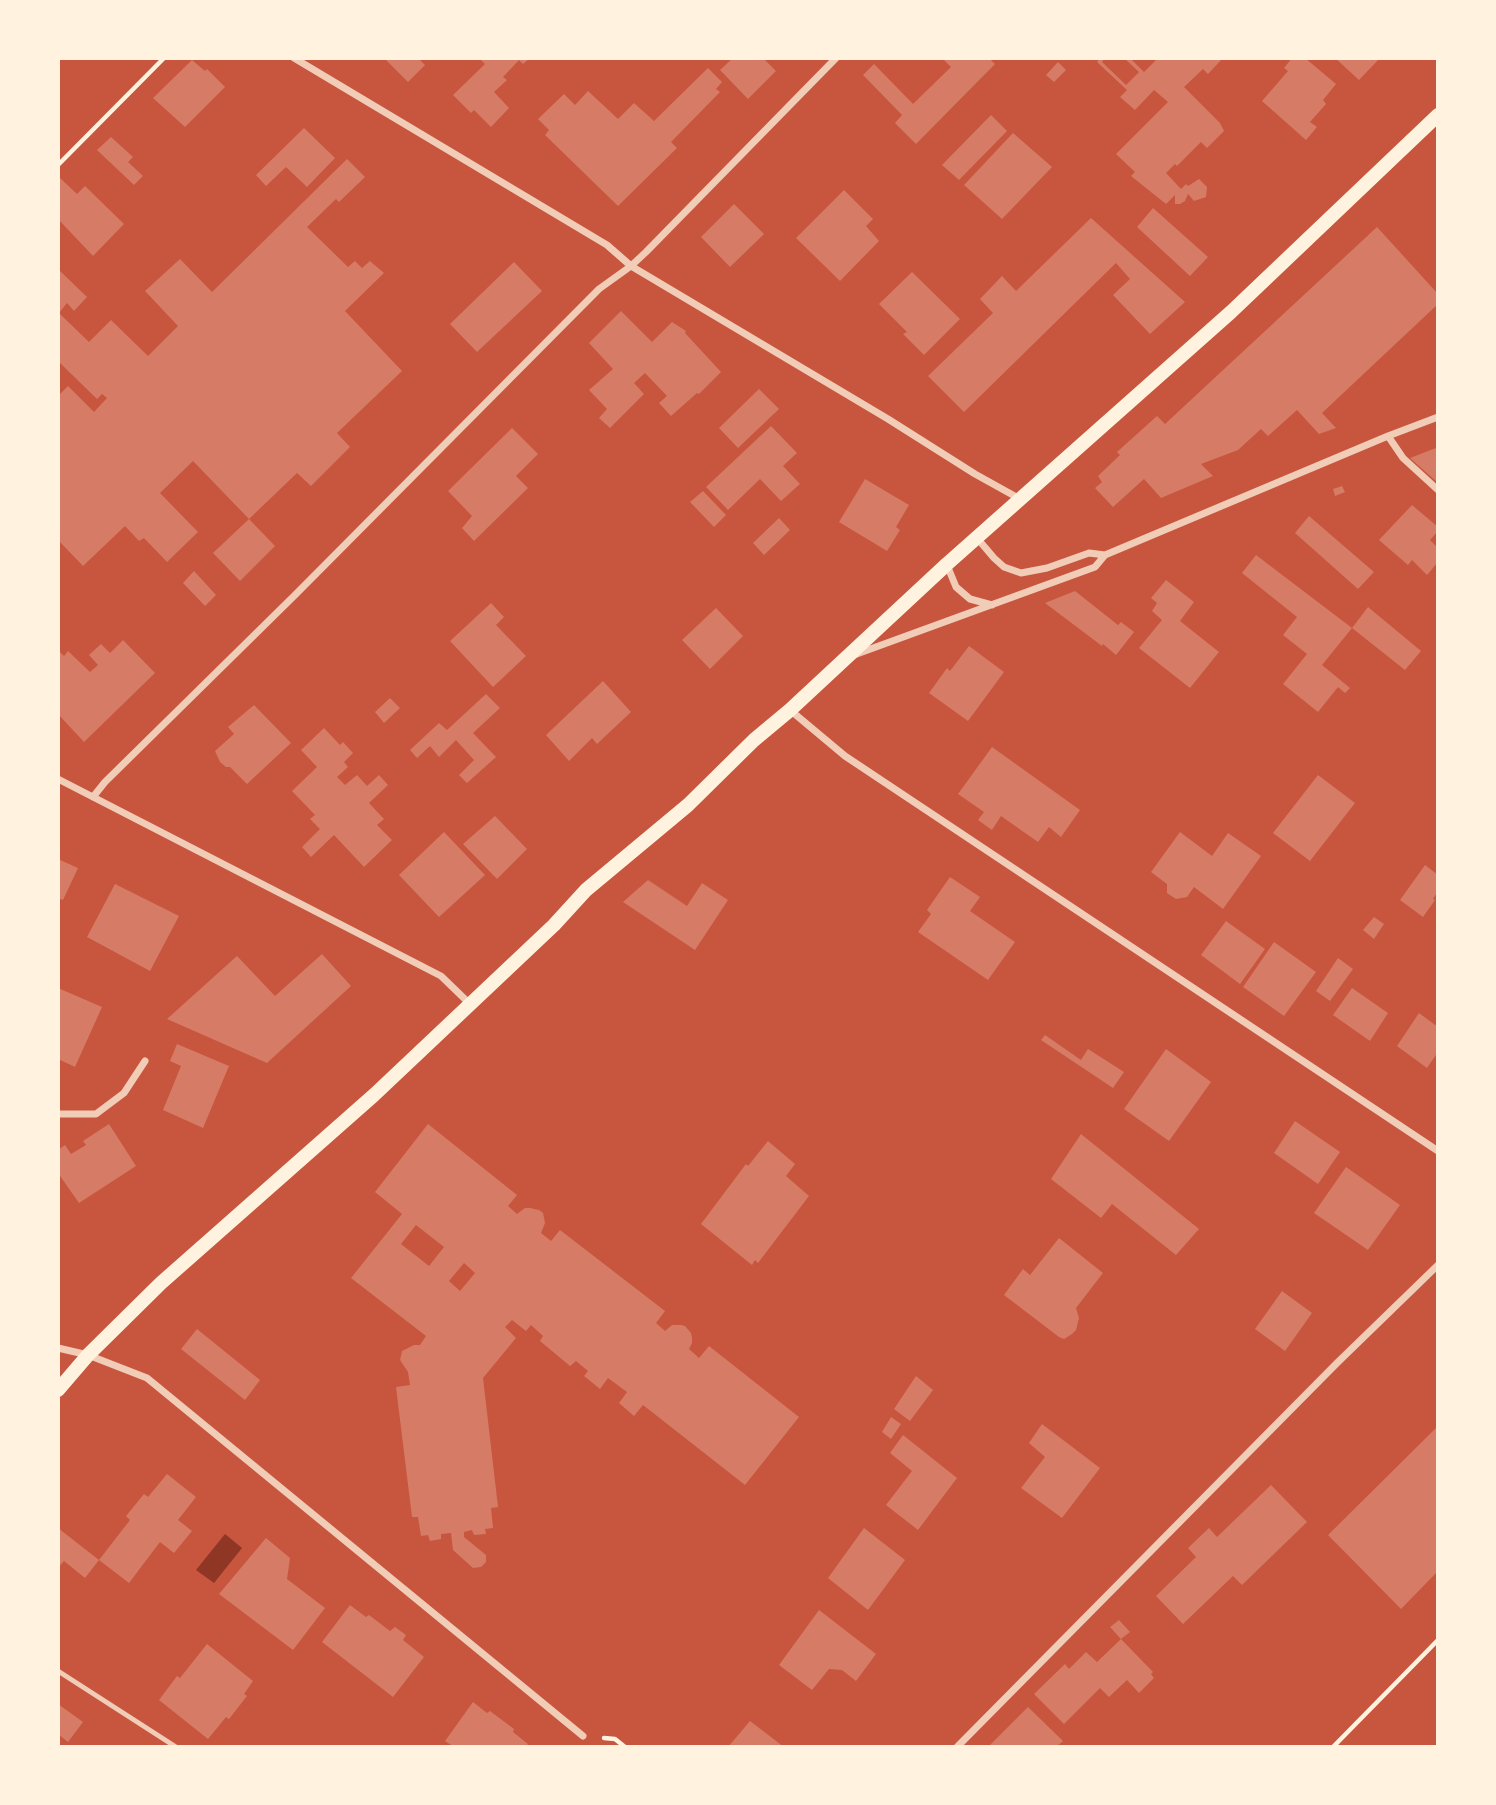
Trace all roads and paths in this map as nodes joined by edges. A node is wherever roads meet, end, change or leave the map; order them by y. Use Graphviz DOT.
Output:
graph roads {
  1 [pos="164,58"];
  2 [pos="293,58"];
  3 [pos="836,58"];
  4 [pos="1438,115"];
  5 [pos="58,164"];
  6 [pos="631,265"];
  7 [pos="1438,417"];
  8 [pos="1388,436"];
  9 [pos="1438,489"];
  10 [pos="1021,499"];
  11 [pos="977,538"];
  12 [pos="1105,555"];
  13 [pos="947,564"];
  14 [pos="992,605"];
  15 [pos="843,659"];
  16 [pos="790,710"];
  17 [pos="58,779"];
  18 [pos="93,797"];
  19 [pos="470,1004"];
  20 [pos="145,1061"];
  21 [pos="58,1114"];
  22 [pos="1438,1151"];
  23 [pos="1438,1265"];
  24 [pos="58,1348"];
  25 [pos="88,1355"];
  26 [pos="58,1390"];
  27 [pos="1438,1640"];
  28 [pos="58,1671"];
  29 [pos="583,1735"];
  30 [pos="176,1747"];
  31 [pos="957,1747"];
  32 [pos="1333,1747"];
  1 -- 5 [label="path"];
  2 -- 6 [label="street"];
  3 -- 6 [label="street"];
  4 -- 10 [label="main road"];
  6 -- 10 [label="street"];
  6 -- 18 [label="street"];
  7 -- 8 [label="street"];
  8 -- 9 [label="street"];
  8 -- 12 [label="street"];
  10 -- 11 [label="main road"];
  11 -- 12 [label="street"];
  11 -- 13 [label="main road"];
  12 -- 14 [label="street"];
  13 -- 14 [label="street"];
  13 -- 15 [label="main road"];
  14 -- 15 [label="street"];
  15 -- 16 [label="main road"];
  16 -- 19 [label="main road"];
  16 -- 22 [label="street"];
  17 -- 18 [label="street"];
  18 -- 19 [label="street"];
  19 -- 25 [label="main road"];
  20 -- 21 [label="street"];
  23 -- 31 [label="street"];
  24 -- 25 [label="street"];
  25 -- 26 [label="main road"];
  25 -- 29 [label="street"];
  27 -- 32 [label="path"];
  28 -- 30 [label="lane"];
}
